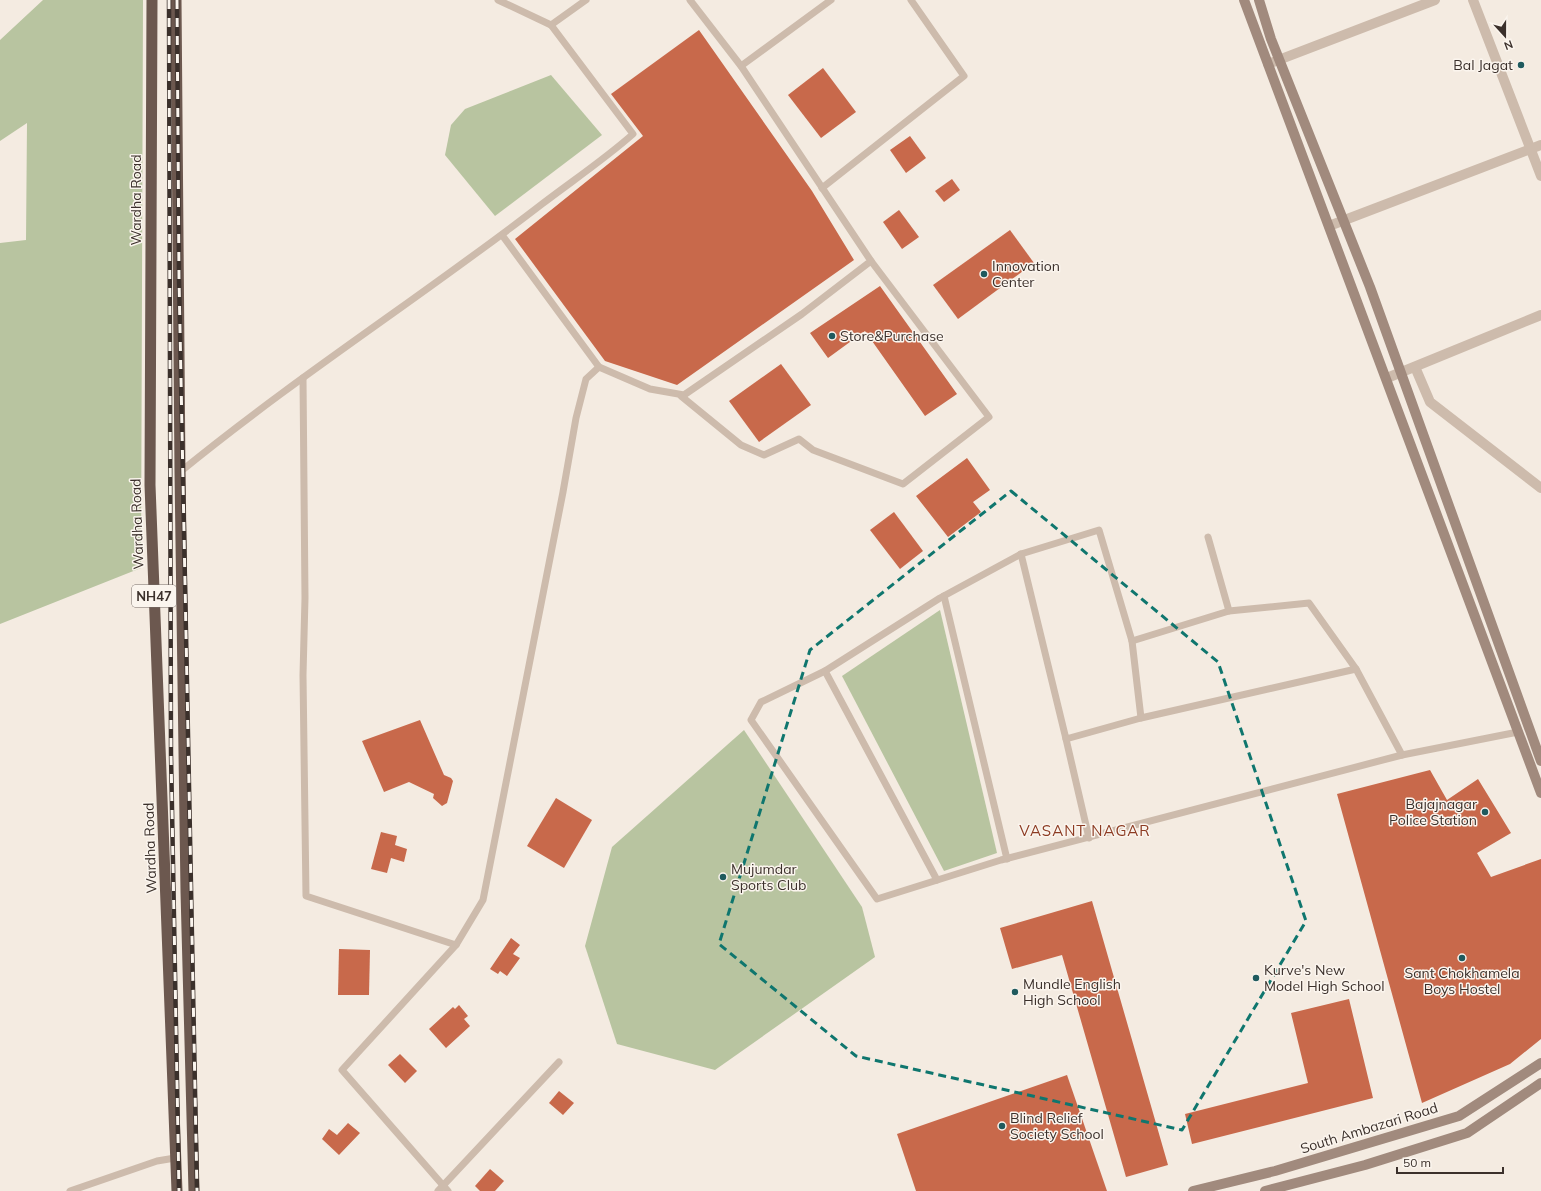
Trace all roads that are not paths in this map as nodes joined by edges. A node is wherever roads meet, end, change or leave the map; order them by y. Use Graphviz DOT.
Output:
graph roads {
  1 [pos="152,0"];
  2 [pos="176,0"];
  3 [pos="498,0"];
  4 [pos="586,0"];
  5 [pos="690,0"];
  6 [pos="831,0"];
  7 [pos="911,0"];
  8 [pos="1244,0"];
  9 [pos="1259,0"];
  10 [pos="1435,0"];
  11 [pos="1473,0"];
  12 [pos="551,25"];
  13 [pos="1280,59"];
  14 [pos="1268,64"];
  15 [pos="741,66"];
  16 [pos="1541,145"];
  17 [pos="1530,149"];
  18 [pos="1541,176"];
  19 [pos="822,188"];
  20 [pos="1343,221"];
  21 [pos="1329,226"];
  22 [pos="502,235"];
  23 [pos="871,262"];
  24 [pos="1541,315"];
  25 [pos="599,367"];
  26 [pos="1414,367"];
  27 [pos="1400,372"];
  28 [pos="303,378"];
  29 [pos="1387,378"];
  30 [pos="681,396"];
  31 [pos="180,472"];
  32 [pos="1541,488"];
  33 [pos="1208,537"];
  34 [pos="1021,554"];
  35 [pos="944,596"];
  36 [pos="1229,611"];
  37 [pos="1132,641"];
  38 [pos="1356,669"];
  39 [pos="825,672"];
  40 [pos="1141,718"];
  41 [pos="1518,732"];
  42 [pos="1066,739"];
  43 [pos="1402,756"];
  44 [pos="1541,761"];
  45 [pos="1541,793"];
  46 [pos="1089,838"];
  47 [pos="1007,859"];
  48 [pos="937,880"];
  49 [pos="456,945"];
  50 [pos="559,1062"];
  51 [pos="1541,1063"];
  52 [pos="1541,1083"];
  53 [pos="175,1158"];
  54 [pos="1295,1187"];
  55 [pos="443,1189"];
  56 [pos="70,1191"];
  57 [pos="177,1191"];
  58 [pos="194,1191"];
  59 [pos="1193,1191"];
  60 [pos="1265,1191"];
  1 -- 53 [label="highway, Wardha Road / NH47"];
  2 -- 31 [label="highway, NH47"];
  3 -- 12 [label="lane"];
  4 -- 12 [label="lane"];
  5 -- 15 [label="lane"];
  6 -- 15 [label="lane"];
  7 -- 19 [label="lane"];
  8 -- 14 [label="main road"];
  9 -- 13 [label="main road"];
  10 -- 13 [label="street"];
  11 -- 17 [label="street"];
  12 -- 22 [label="lane"];
  13 -- 14 [label="street"];
  13 -- 20 [label="main road"];
  14 -- 21 [label="main road"];
  15 -- 19 [label="lane"];
  16 -- 17 [label="street"];
  17 -- 18 [label="street"];
  17 -- 20 [label="street"];
  19 -- 23 [label="lane"];
  20 -- 21 [label="street"];
  20 -- 27 [label="main road"];
  21 -- 29 [label="main road"];
  22 -- 25 [label="lane"];
  22 -- 28 [label="lane"];
  23 -- 30 [label="lane"];
  23 -- 30 [label="lane"];
  24 -- 26 [label="street"];
  25 -- 30 [label="lane"];
  25 -- 49 [label="lane"];
  26 -- 27 [label="street"];
  26 -- 32 [label="street"];
  27 -- 29 [label="street"];
  27 -- 44 [label="main road"];
  28 -- 31 [label="lane"];
  28 -- 49 [label="lane"];
  29 -- 41 [label="main road"];
  31 -- 58 [label="highway, NH47"];
  33 -- 36 [label="lane"];
  34 -- 35 [label="lane"];
  34 -- 37 [label="lane"];
  34 -- 42 [label="lane"];
  35 -- 39 [label="lane"];
  35 -- 47 [label="lane"];
  36 -- 37 [label="lane"];
  36 -- 38 [label="lane"];
  37 -- 40 [label="lane"];
  38 -- 40 [label="lane"];
  38 -- 43 [label="lane"];
  39 -- 48 [label="lane"];
  39 -- 48 [label="lane"];
  40 -- 42 [label="lane"];
  41 -- 43 [label="lane"];
  41 -- 45 [label="main road"];
  42 -- 46 [label="lane"];
  43 -- 46 [label="lane"];
  46 -- 47 [label="lane"];
  47 -- 48 [label="lane"];
  49 -- 55 [label="lane"];
  50 -- 55 [label="lane"];
  51 -- 59 [label="main road, South Ambazari Road"];
  52 -- 54 [label="main road"];
  53 -- 56 [label="lane"];
  53 -- 57 [label="highway, Wardha Road / NH47"];
  54 -- 60 [label="main road"];
}
